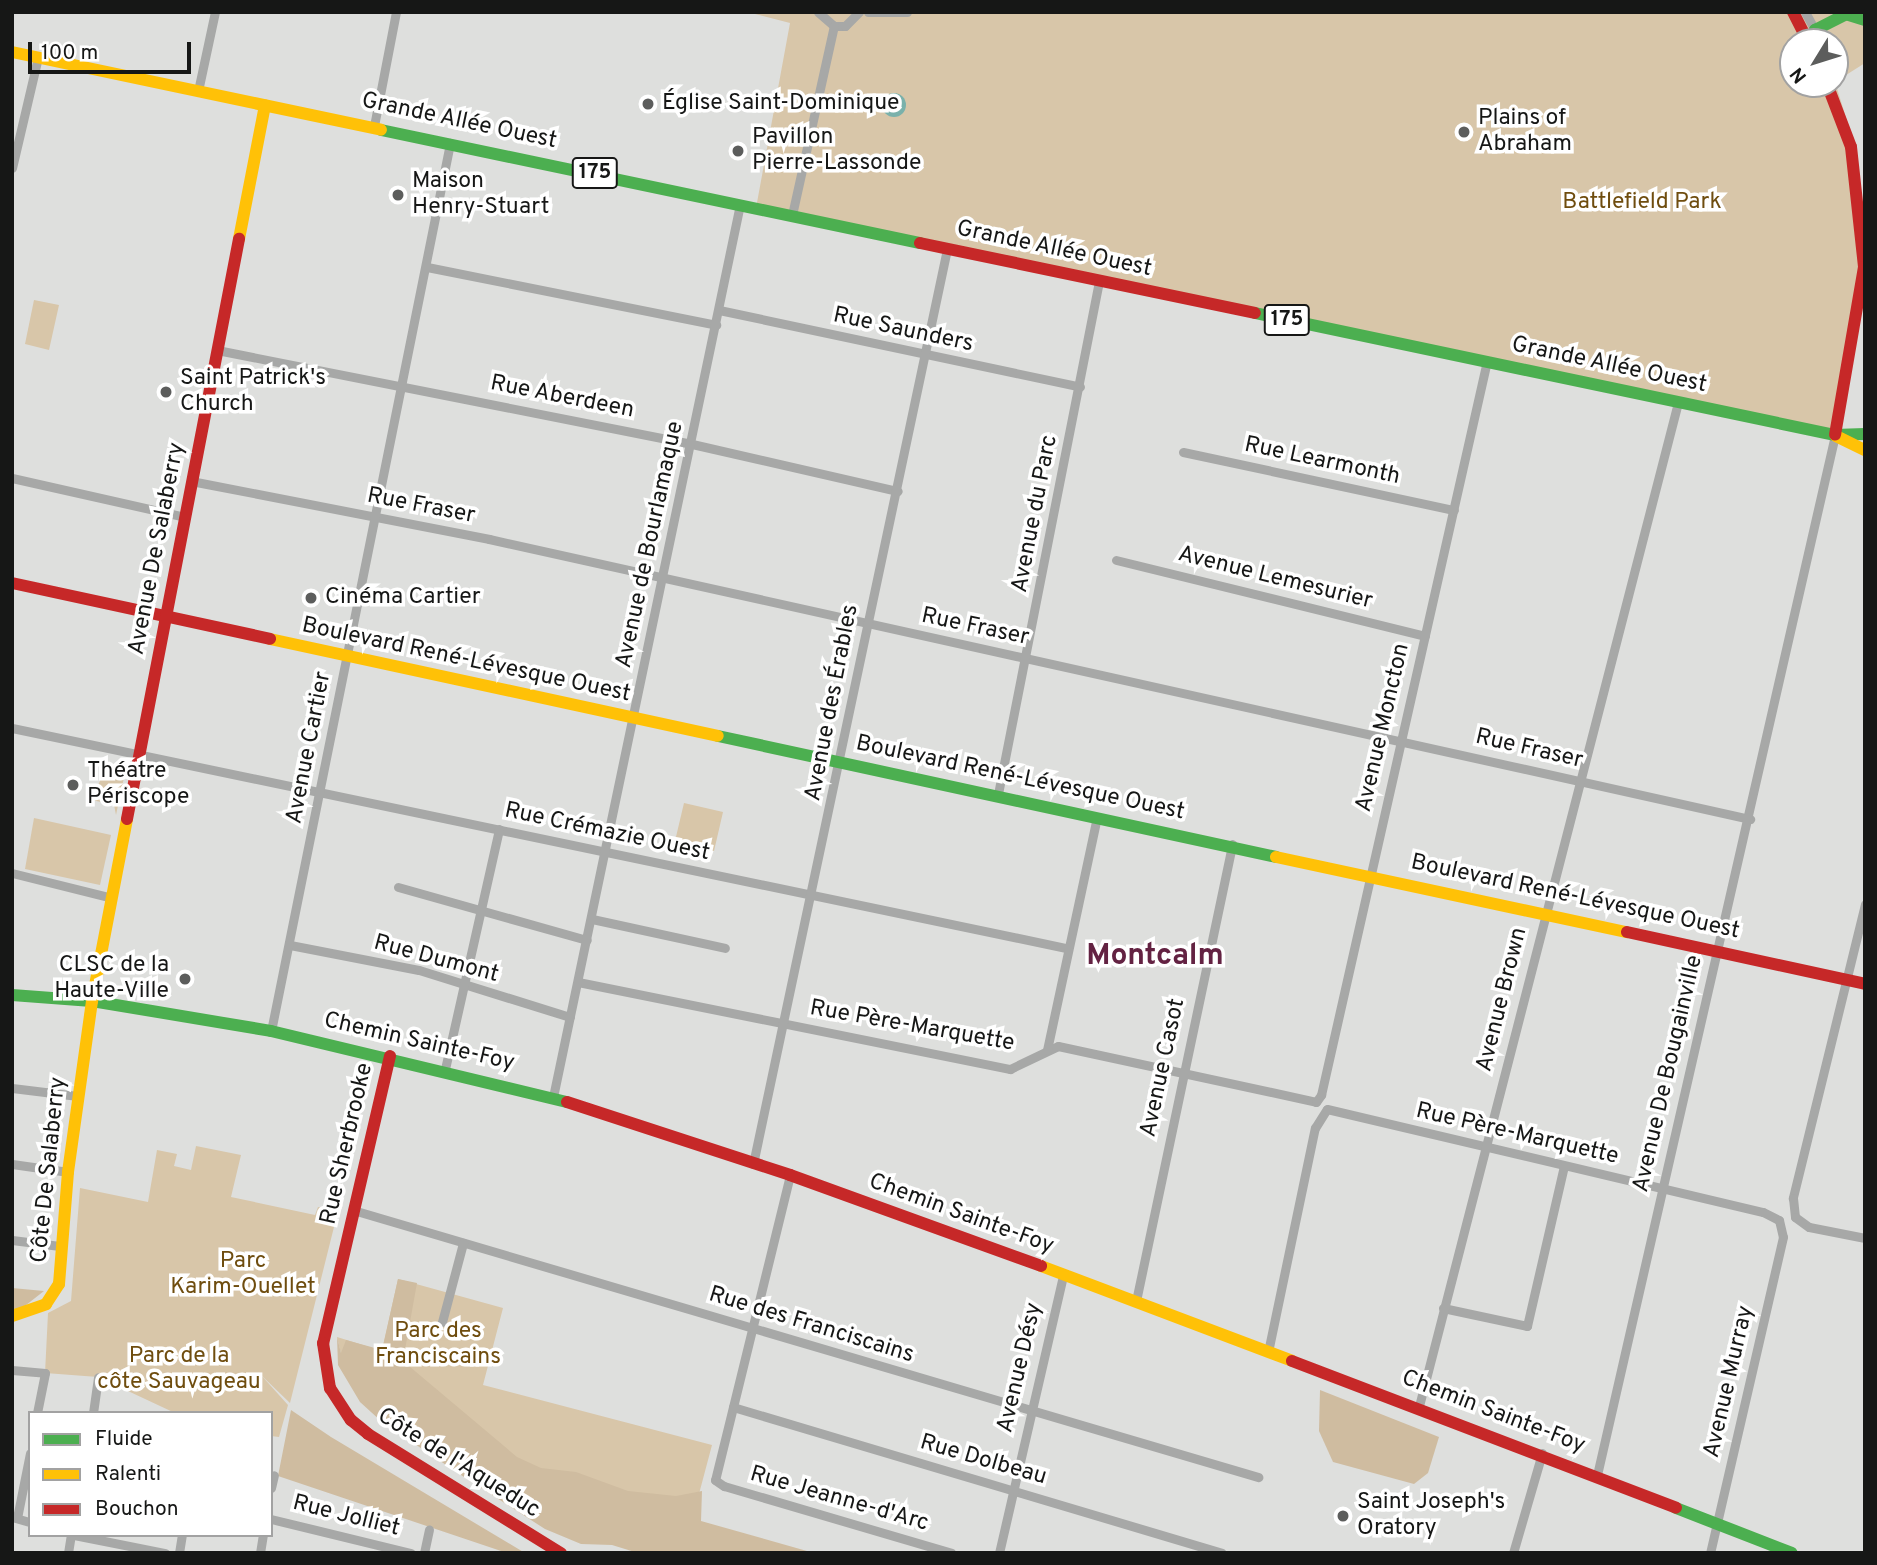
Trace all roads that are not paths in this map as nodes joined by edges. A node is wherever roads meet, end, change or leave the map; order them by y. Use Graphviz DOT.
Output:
graph roads {
  1 [pos="215,12"];
  2 [pos="397,12"];
  3 [pos="818,12"];
  4 [pos="859,12"];
  5 [pos="867,12"];
  6 [pos="907,12"];
  7 [pos="1792,12"];
  8 [pos="1805,12"];
  9 [pos="1842,14"];
  10 [pos="1865,20"];
  11 [pos="834,26"];
  12 [pos="1801,28"];
  13 [pos="1813,28"];
  14 [pos="1822,28"];
  15 [pos="12,52"];
  16 [pos="38,57"];
  17 [pos="198,91"];
  18 [pos="1835,100"];
  19 [pos="265,105"];
  20 [pos="373,126"];
  21 [pos="450,143"];
  22 [pos="12,168"];
  23 [pos="740,204"];
  24 [pos="792,215"];
  25 [pos="947,249"];
  26 [pos="427,267"];
  27 [pos="1099,281"];
  28 [pos="719,310"];
  29 [pos="716,325"];
  30 [pos="217,350"];
  31 [pos="924,356"];
  32 [pos="1488,361"];
  33 [pos="1080,387"];
  34 [pos="404,389"];
  35 [pos="1678,402"];
  36 [pos="1865,433"];
  37 [pos="1835,435"];
  38 [pos="692,444"];
  39 [pos="1865,450"];
  40 [pos="1182,452"];
  41 [pos="12,478"];
  42 [pos="191,481"];
  43 [pos="898,491"];
  44 [pos="1454,510"];
  45 [pos="185,517"];
  46 [pos="377,518"];
  47 [pos="1116,560"];
  48 [pos="664,580"];
  49 [pos="12,583"];
  50 [pos="166,619"];
  51 [pos="868,625"];
  52 [pos="1425,636"];
  53 [pos="347,657"];
  54 [pos="1027,659"];
  55 [pos="635,718"];
  56 [pos="12,728"];
  57 [pos="1401,741"];
  58 [pos="139,758"];
  59 [pos="841,763"];
  60 [pos="1580,781"];
  61 [pos="321,794"];
  62 [pos="998,794"];
  63 [pos="1097,817"];
  64 [pos="1750,819"];
  65 [pos="499,829"];
  66 [pos="1232,844"];
  67 [pos="607,853"];
  68 [pos="12,873"];
  69 [pos="1369,875"];
  70 [pos="398,887"];
  71 [pos="814,896"];
  72 [pos="112,898"];
  73 [pos="1865,904"];
  74 [pos="481,911"];
  75 [pos="1546,912"];
  76 [pos="592,919"];
  77 [pos="587,940"];
  78 [pos="290,946"];
  79 [pos="725,948"];
  80 [pos="1066,948"];
  81 [pos="1717,950"];
  82 [pos="1845,980"];
  83 [pos="578,982"];
  84 [pos="1865,984"];
  85 [pos="464,986"];
  86 [pos="12,995"];
  87 [pos="92,1001"];
  88 [pos="570,1017"];
  89 [pos="785,1024"];
  90 [pos="271,1031"];
  91 [pos="1047,1050"];
  92 [pos="390,1056"];
  93 [pos="446,1069"];
  94 [pos="1182,1072"];
  95 [pos="12,1088"];
  96 [pos="78,1096"];
  97 [pos="553,1097"];
  98 [pos="1316,1102"];
  99 [pos="1485,1147"];
  100 [pos="12,1164"];
  101 [pos="753,1164"];
  102 [pos="1564,1166"];
  103 [pos="68,1172"];
  104 [pos="790,1175"];
  105 [pos="1661,1190"];
  106 [pos="353,1210"];
  107 [pos="1779,1220"];
  108 [pos="1865,1238"];
  109 [pos="12,1240"];
  110 [pos="463,1243"];
  111 [pos="60,1246"];
  112 [pos="1063,1275"];
  113 [pos="1136,1301"];
  114 [pos="1443,1308"];
  115 [pos="12,1316"];
  116 [pos="442,1322"];
  117 [pos="753,1329"];
  118 [pos="1268,1352"];
  119 [pos="324,1366"];
  120 [pos="12,1370"];
  121 [pos="98,1377"];
  122 [pos="1419,1406"];
  123 [pos="733,1407"];
  124 [pos="37,1411"];
  125 [pos="93,1411"];
  126 [pos="1029,1412"];
  127 [pos="1542,1453"];
  128 [pos="28,1462"];
  129 [pos="274,1475"];
  130 [pos="1597,1475"];
  131 [pos="1258,1477"];
  132 [pos="273,1479"];
  133 [pos="1014,1491"];
  134 [pos="15,1517"];
  135 [pos="273,1518"];
  136 [pos="1716,1527"];
  137 [pos="429,1530"];
  138 [pos="83,1537"];
  139 [pos="165,1553"];
  140 [pos="411,1553"];
  141 [pos="424,1553"];
  142 [pos="561,1553"];
  143 [pos="951,1553"];
  144 [pos="999,1553"];
  145 [pos="1222,1553"];
  146 [pos="1513,1553"];
  147 [pos="1710,1553"];
  148 [pos="1792,1553"];
  1 -- 17 [label="street"];
  2 -- 20 [label="street"];
  3 -- 11 [label="street"];
  4 -- 11 [label="street"];
  5 -- 6 [label="street"];
  7 -- 12 [label="main road"];
  8 -- 13 [label="street"];
  9 -- 10 [label="main road"];
  9 -- 14 [label="main road"];
  11 -- 24 [label="street"];
  15 -- 16 [label="main road, 175"];
  16 -- 17 [label="main road, 175"];
  16 -- 22 [label="street"];
  17 -- 19 [label="main road, 175"];
  18 -- 37 [label="main road"];
  19 -- 20 [label="main road, Grande Allée Ouest / 175"];
  19 -- 30 [label="main road, Avenue De Salaberry"];
  20 -- 21 [label="main road, Grande Allée Ouest / 175"];
  21 -- 23 [label="main road, Grande Allée Ouest / 175"];
  21 -- 26 [label="street, Avenue Cartier"];
  23 -- 24 [label="main road, Grande Allée Ouest / 175"];
  23 -- 28 [label="street, Avenue de Bourlamaque"];
  24 -- 25 [label="main road, Grande Allée Ouest / 175"];
  25 -- 27 [label="main road, Grande Allée Ouest / 175"];
  25 -- 31 [label="street, Avenue des Érables"];
  26 -- 29 [label="street"];
  26 -- 34 [label="street, Avenue Cartier"];
  27 -- 32 [label="main road, Grande Allée Ouest / 175"];
  27 -- 33 [label="street, Avenue du Parc"];
  28 -- 29 [label="street, Avenue de Bourlamaque"];
  28 -- 31 [label="street, Rue Saunders"];
  29 -- 38 [label="street, Avenue de Bourlamaque"];
  30 -- 34 [label="street, Rue Aberdeen"];
  30 -- 42 [label="main road, Avenue De Salaberry"];
  31 -- 33 [label="street, Rue Saunders"];
  31 -- 43 [label="street, Avenue des Érables"];
  32 -- 35 [label="main road, Grande Allée Ouest / 175"];
  32 -- 44 [label="street, Avenue Moncton"];
  33 -- 54 [label="street, Avenue du Parc"];
  34 -- 38 [label="street, Rue Aberdeen"];
  34 -- 46 [label="street, Avenue Cartier"];
  35 -- 37 [label="main road, Grande Allée Ouest / 175"];
  35 -- 60 [label="street, Avenue Brown"];
  36 -- 37 [label="main road, Grande Allée Ouest / 175"];
  37 -- 39 [label="main road, Grande Allée Ouest / 175"];
  37 -- 64 [label="street, Avenue De Bougainville"];
  38 -- 43 [label="street, Rue Aberdeen"];
  38 -- 48 [label="street, Avenue de Bourlamaque"];
  40 -- 44 [label="street, Rue Learmonth"];
  41 -- 45 [label="street"];
  42 -- 45 [label="main road, Avenue De Salaberry"];
  42 -- 46 [label="street, Rue Fraser"];
  43 -- 51 [label="street, Avenue des Érables"];
  44 -- 52 [label="street, Avenue Moncton"];
  45 -- 50 [label="main road, Avenue De Salaberry"];
  46 -- 48 [label="street, Rue Fraser"];
  46 -- 53 [label="street, Avenue Cartier"];
  47 -- 52 [label="street, Avenue Lemesurier"];
  48 -- 51 [label="street, Rue Fraser"];
  48 -- 55 [label="street, Avenue de Bourlamaque"];
  49 -- 50 [label="main road, Boulevard René-Lévesque Ouest"];
  50 -- 53 [label="main road, Boulevard René-Lévesque Ouest"];
  50 -- 58 [label="main road, Avenue De Salaberry"];
  51 -- 54 [label="street, Rue Fraser"];
  51 -- 59 [label="street, Avenue des Érables"];
  52 -- 57 [label="street, Avenue Moncton"];
  53 -- 55 [label="main road, Boulevard René-Lévesque Ouest"];
  53 -- 61 [label="street, Avenue Cartier"];
  54 -- 57 [label="street, Rue Fraser"];
  54 -- 62 [label="street, Avenue du Parc"];
  55 -- 59 [label="main road, Boulevard René-Lévesque Ouest"];
  55 -- 67 [label="street, Avenue de Bourlamaque"];
  56 -- 58 [label="street, Rue Crémazie Ouest"];
  57 -- 60 [label="street, Rue Fraser"];
  57 -- 69 [label="street, Avenue Moncton"];
  58 -- 61 [label="street, Rue Crémazie Ouest"];
  58 -- 72 [label="main road, Avenue De Salaberry"];
  59 -- 62 [label="main road, Boulevard René-Lévesque Ouest"];
  59 -- 71 [label="street, Avenue des Érables"];
  60 -- 64 [label="street, Rue Fraser"];
  60 -- 75 [label="street, Avenue Brown"];
  61 -- 65 [label="street, Rue Crémazie Ouest"];
  61 -- 78 [label="street, Avenue Cartier"];
  62 -- 63 [label="main road, Boulevard René-Lévesque Ouest"];
  63 -- 66 [label="main road, Boulevard René-Lévesque Ouest"];
  63 -- 80 [label="street"];
  64 -- 81 [label="street, Avenue De Bougainville"];
  65 -- 67 [label="street, Rue Crémazie Ouest"];
  65 -- 74 [label="street"];
  66 -- 69 [label="main road, Boulevard René-Lévesque Ouest"];
  66 -- 94 [label="street, Avenue Casot"];
  67 -- 71 [label="street, Rue Crémazie Ouest"];
  67 -- 76 [label="street, Avenue de Bourlamaque"];
  68 -- 72 [label="street"];
  69 -- 75 [label="main road, Boulevard René-Lévesque Ouest"];
  69 -- 98 [label="street, Avenue Moncton"];
  70 -- 74 [label="street"];
  71 -- 80 [label="street, Rue Crémazie Ouest"];
  71 -- 89 [label="street, Avenue des Érables"];
  72 -- 87 [label="main road, Avenue De Salaberry"];
  73 -- 82 [label="street"];
  74 -- 77 [label="street"];
  74 -- 85 [label="street"];
  75 -- 81 [label="main road, Boulevard René-Lévesque Ouest"];
  75 -- 99 [label="street, Avenue Brown"];
  76 -- 77 [label="street, Avenue de Bourlamaque"];
  76 -- 79 [label="street"];
  77 -- 83 [label="street, Avenue de Bourlamaque"];
  78 -- 85 [label="street, Rue Dumont"];
  78 -- 90 [label="street, Avenue Cartier"];
  80 -- 91 [label="street"];
  81 -- 82 [label="main road, Boulevard René-Lévesque Ouest"];
  81 -- 105 [label="street, Avenue De Bougainville"];
  82 -- 84 [label="main road, Boulevard René-Lévesque Ouest"];
  82 -- 108 [label="street"];
  83 -- 88 [label="street, Avenue de Bourlamaque"];
  83 -- 89 [label="street, Rue Père-Marquette"];
  85 -- 88 [label="street, Rue Dumont"];
  85 -- 93 [label="street"];
  86 -- 87 [label="main road, Chemin Sainte-Foy"];
  87 -- 90 [label="main road, Chemin Sainte-Foy"];
  87 -- 96 [label="main road, Côte De Salaberry"];
  88 -- 97 [label="street, Avenue de Bourlamaque"];
  89 -- 91 [label="street, Rue Père-Marquette"];
  89 -- 101 [label="street, Avenue des Érables"];
  90 -- 92 [label="main road, Chemin Sainte-Foy"];
  91 -- 94 [label="street, Rue Père-Marquette"];
  92 -- 93 [label="main road, Chemin Sainte-Foy"];
  92 -- 106 [label="main road, Rue Sherbrooke"];
  93 -- 97 [label="main road, Chemin Sainte-Foy"];
  94 -- 98 [label="street, Rue Père-Marquette"];
  94 -- 113 [label="street, Avenue Casot"];
  95 -- 96 [label="street"];
  96 -- 103 [label="main road, Côte De Salaberry"];
  97 -- 101 [label="main road, Chemin Sainte-Foy"];
  99 -- 102 [label="street, Rue Père-Marquette"];
  99 -- 114 [label="street, Avenue Brown"];
  99 -- 118 [label="street, Rue Père-Marquette"];
  100 -- 103 [label="street"];
  101 -- 104 [label="main road, Chemin Sainte-Foy"];
  102 -- 105 [label="street, Rue Père-Marquette"];
  102 -- 114 [label="street"];
  103 -- 111 [label="main road, Côte De Salaberry"];
  104 -- 112 [label="main road, Chemin Sainte-Foy"];
  104 -- 117 [label="street"];
  105 -- 107 [label="street, Rue Père-Marquette"];
  105 -- 130 [label="street, Avenue De Bougainville"];
  106 -- 110 [label="street, Rue des Franciscains"];
  106 -- 119 [label="main road, Rue Sherbrooke"];
  107 -- 136 [label="street, Avenue Murray"];
  109 -- 111 [label="street"];
  110 -- 116 [label="street"];
  110 -- 117 [label="street, Rue des Franciscains"];
  111 -- 115 [label="main road, Côte De Salaberry"];
  112 -- 113 [label="main road, Chemin Sainte-Foy"];
  112 -- 126 [label="street, Avenue Désy"];
  113 -- 118 [label="main road, Chemin Sainte-Foy"];
  114 -- 122 [label="street, Avenue Brown"];
  117 -- 123 [label="street"];
  117 -- 126 [label="street, Rue des Franciscains"];
  118 -- 122 [label="main road, Chemin Sainte-Foy"];
  119 -- 142 [label="main road, Côte de l'Aqueduc"];
  120 -- 124 [label="street"];
  121 -- 125 [label="street"];
  122 -- 127 [label="main road, Chemin Sainte-Foy"];
  123 -- 133 [label="street, Rue Dolbeau"];
  123 -- 143 [label="street, Rue Jeanne-d'Arc"];
  126 -- 131 [label="street, Rue des Franciscains"];
  126 -- 133 [label="street, Avenue Désy"];
  127 -- 130 [label="main road, Chemin Sainte-Foy"];
  127 -- 146 [label="street"];
  128 -- 134 [label="street"];
  129 -- 132 [label="street"];
  130 -- 136 [label="main road, Chemin Sainte-Foy"];
  133 -- 144 [label="street, Avenue Désy"];
  133 -- 145 [label="street, Rue Dolbeau"];
  135 -- 140 [label="street, Rue Jolliet"];
  136 -- 147 [label="street, Avenue Murray"];
  136 -- 148 [label="main road, Chemin Sainte-Foy"];
  137 -- 141 [label="street"];
  138 -- 139 [label="street"];
}
